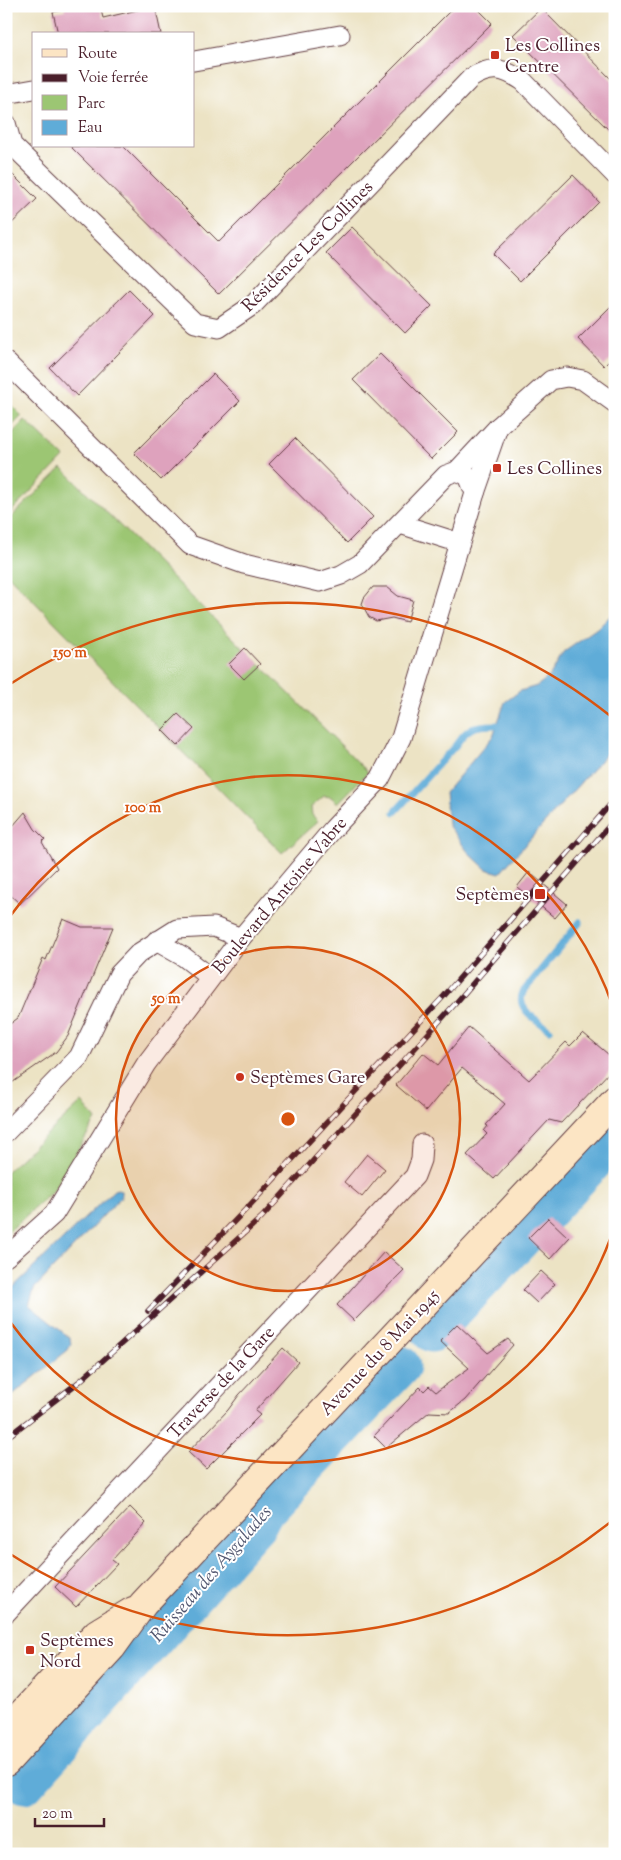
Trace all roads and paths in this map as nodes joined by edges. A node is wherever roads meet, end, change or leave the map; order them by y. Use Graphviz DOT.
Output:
graph roads {
  1 [pos="340,35"];
  2 [pos="195,60"];
  3 [pos="32,89"];
  4 [pos="6,94"];
  5 [pos="6,123"];
  6 [pos="615,176"];
  7 [pos="6,362"];
  8 [pos="615,404"];
  9 [pos="498,427"];
  10 [pos="456,471"];
  11 [pos="475,493"];
  12 [pos="400,524"];
  13 [pos="460,543"];
  14 [pos="241,938"];
  15 [pos="156,941"];
  16 [pos="210,977"];
  17 [pos="615,1100"];
  18 [pos="6,1132"];
  19 [pos="422,1144"];
  20 [pos="6,1257"];
  21 [pos="6,1613"];
  22 [pos="12,1730"];
  23 [pos="6,1762"];
  1 -- 2 [label="street"];
  3 -- 4 [label="street"];
  5 -- 6 [label="street, Résidence Les Collines"];
  7 -- 12 [label="street"];
  8 -- 9 [label="street"];
  9 -- 10 [label="street"];
  9 -- 11 [label="street, Boulevard Antoine Vabre"];
  10 -- 11 [label="street"];
  10 -- 12 [label="street"];
  11 -- 13 [label="street, Boulevard Antoine Vabre"];
  12 -- 13 [label="street"];
  13 -- 14 [label="street, Boulevard Antoine Vabre"];
  14 -- 15 [label="street"];
  14 -- 16 [label="street, Boulevard Antoine Vabre"];
  15 -- 16 [label="street"];
  15 -- 18 [label="street"];
  16 -- 20 [label="street, Boulevard Antoine Vabre"];
  17 -- 22 [label="main road, Avenue du 8 Mai 1945"];
  19 -- 21 [label="street, Traverse de la Gare"];
  22 -- 23 [label="main road, Avenue du 8 Mai 1945"];
}
